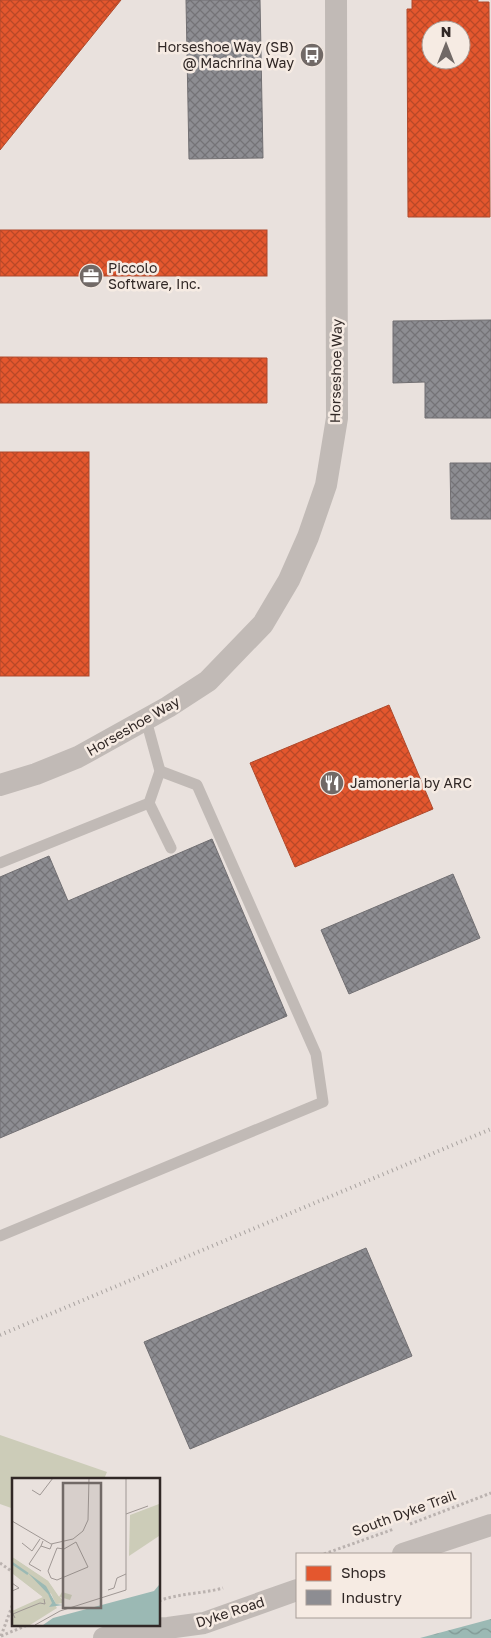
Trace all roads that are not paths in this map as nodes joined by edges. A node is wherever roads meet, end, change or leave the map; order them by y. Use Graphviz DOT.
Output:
graph roads {
  1 [pos="336,0"];
  2 [pos="146,720"];
  3 [pos="160,771"];
  4 [pos="0,785"];
  5 [pos="149,803"];
  6 [pos="171,848"];
  7 [pos="0,863"];
  8 [pos="0,1236"];
  9 [pos="491,1525"];
  10 [pos="406,1553"];
  11 [pos="296,1590"];
  12 [pos="104,1638"];
  1 -- 2 [label="street, Horseshoe Way"];
  2 -- 3 [label="lane"];
  2 -- 4 [label="street, Horseshoe Way"];
  3 -- 5 [label="lane"];
  3 -- 8 [label="lane"];
  5 -- 6 [label="lane"];
  5 -- 7 [label="lane"];
  9 -- 10 [label="street"];
  11 -- 12 [label="street, Dyke Road"];
}
